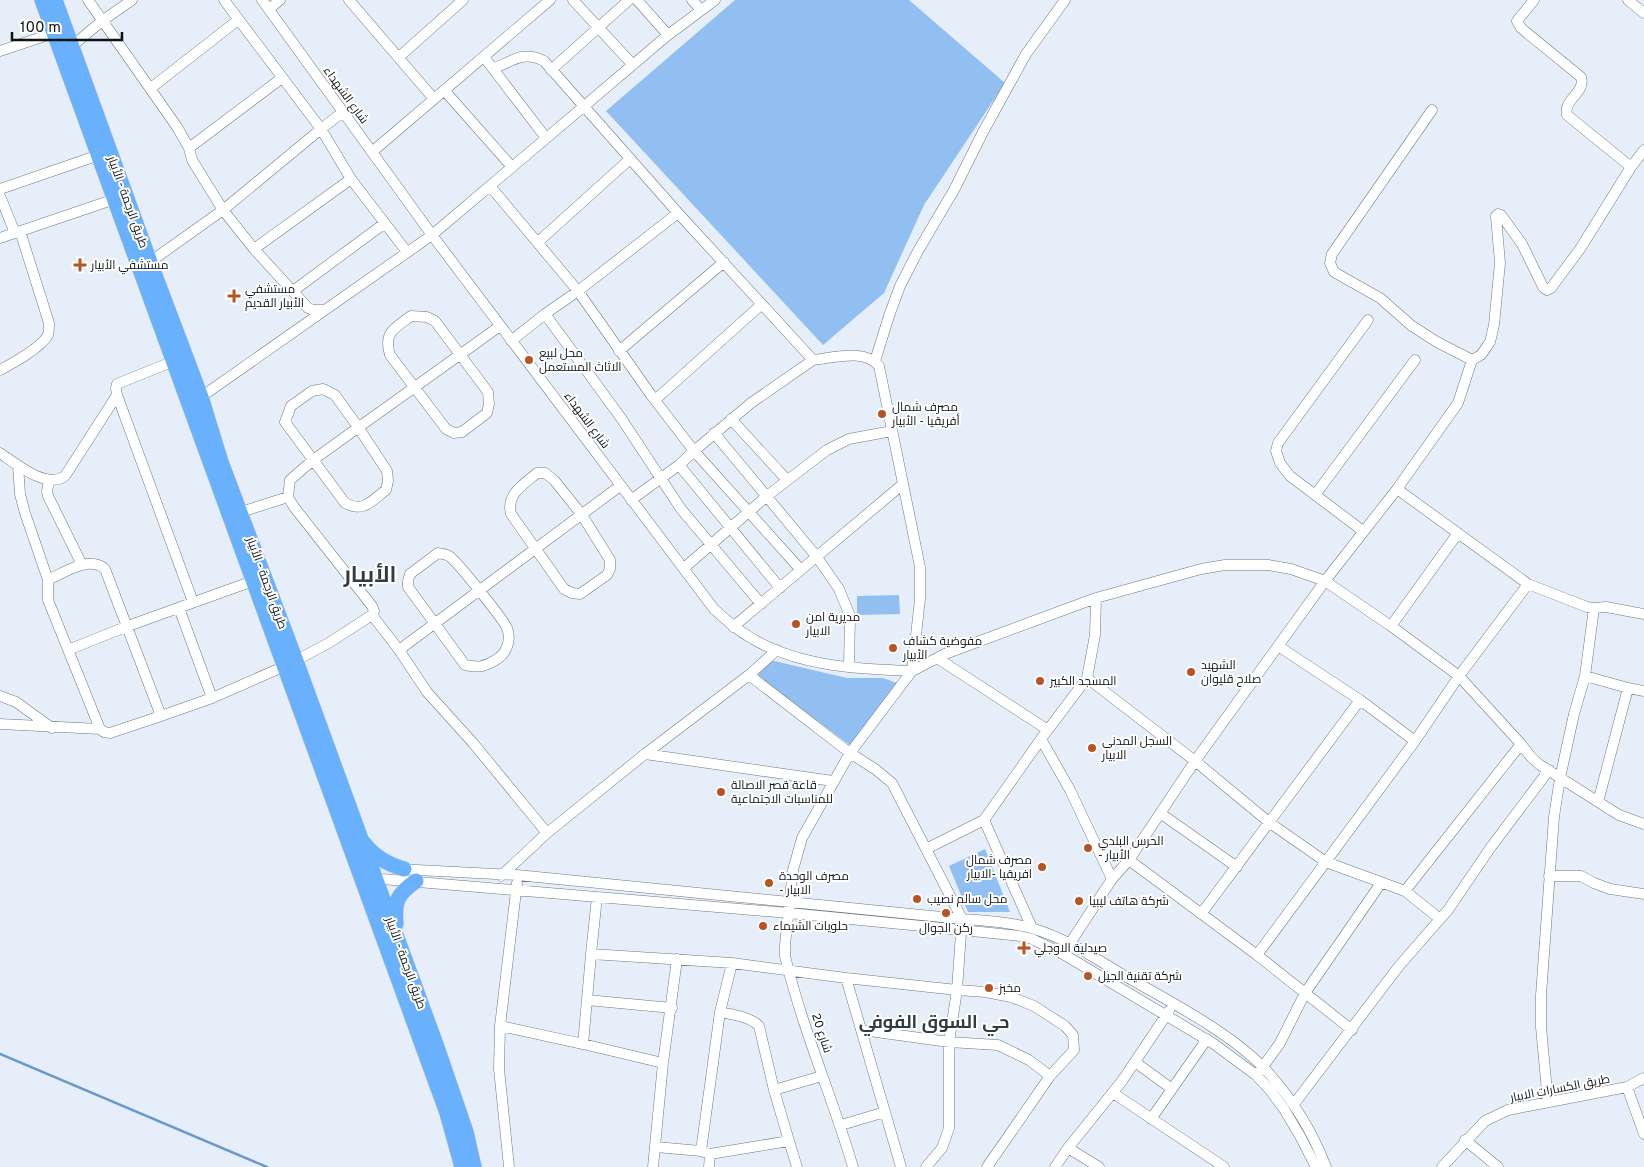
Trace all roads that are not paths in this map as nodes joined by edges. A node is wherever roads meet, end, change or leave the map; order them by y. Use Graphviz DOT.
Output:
graph roads {
  1 [pos="42,0"];
  2 [pos="54,0"];
  3 [pos="88,0"];
  4 [pos="132,0"];
  5 [pos="224,0"];
  6 [pos="262,0"];
  7 [pos="280,0"];
  8 [pos="463,0"];
  9 [pos="550,0"];
  10 [pos="573,0"];
  11 [pos="629,0"];
  12 [pos="637,0"];
  13 [pos="692,0"];
  14 [pos="715,0"];
  15 [pos="1065,0"];
  16 [pos="1534,0"];
  17 [pos="1628,0"];
  18 [pos="352,1"];
  19 [pos="269,9"];
  20 [pos="701,10"];
  21 [pos="1644,12"];
  22 [pos="238,20"];
  23 [pos="102,21"];
  24 [pos="598,28"];
  25 [pos="60,31"];
  26 [pos="668,35"];
  27 [pos="72,46"];
  28 [pos="0,52"];
  29 [pos="399,57"];
  30 [pos="484,57"];
  31 [pos="633,65"];
  32 [pos="493,69"];
  33 [pos="551,70"];
  34 [pos="282,78"];
  35 [pos="151,88"];
  36 [pos="444,90"];
  37 [pos="434,99"];
  38 [pos="583,107"];
  39 [pos="1432,110"];
  40 [pos="343,112"];
  41 [pos="321,129"];
  42 [pos="546,138"];
  43 [pos="189,148"];
  44 [pos="1644,150"];
  45 [pos="372,152"];
  46 [pos="99,155"];
  47 [pos="630,159"];
  48 [pos="512,167"];
  49 [pos="1631,167"];
  50 [pos="352,178"];
  51 [pos="490,186"];
  52 [pos="0,189"];
  53 [pos="0,196"];
  54 [pos="115,199"];
  55 [pos="223,210"];
  56 [pos="678,213"];
  57 [pos="385,223"];
  58 [pos="17,232"];
  59 [pos="432,235"];
  60 [pos="0,238"];
  61 [pos="538,242"];
  62 [pos="254,248"];
  63 [pos="407,252"];
  64 [pos="724,262"];
  65 [pos="145,266"];
  66 [pos="293,291"];
  67 [pos="578,291"];
  68 [pos="762,304"];
  69 [pos="325,310"];
  70 [pos="545,314"];
  71 [pos="1368,320"];
  72 [pos="500,326"];
  73 [pos="511,341"];
  74 [pos="619,351"];
  75 [pos="460,354"];
  76 [pos="180,359"];
  77 [pos="813,360"];
  78 [pos="1415,360"];
  79 [pos="1472,360"];
  80 [pos="875,361"];
  81 [pos="0,370"];
  82 [pos="414,388"];
  83 [pos="117,394"];
  84 [pos="201,397"];
  85 [pos="655,400"];
  86 [pos="731,419"];
  87 [pos="358,427"];
  88 [pos="892,431"];
  89 [pos="714,433"];
  90 [pos="694,450"];
  91 [pos="0,453"];
  92 [pos="313,460"];
  93 [pos="18,465"];
  94 [pos="679,465"];
  95 [pos="660,480"];
  96 [pos="787,480"];
  97 [pos="49,481"];
  98 [pos="903,484"];
  99 [pos="620,486"];
  100 [pos="1397,490"];
  101 [pos="1315,495"];
  102 [pos="767,496"];
  103 [pos="288,497"];
  104 [pos="631,500"];
  105 [pos="749,511"];
  106 [pos="241,512"];
  107 [pos="582,515"];
  108 [pos="730,529"];
  109 [pos="1363,531"];
  110 [pos="1458,533"];
  111 [pos="711,545"];
  112 [pos="536,549"];
  113 [pos="817,556"];
  114 [pos="82,565"];
  115 [pos="684,568"];
  116 [pos="801,570"];
  117 [pos="48,580"];
  118 [pos="254,581"];
  119 [pos="1325,581"];
  120 [pos="1528,584"];
  121 [pos="780,588"];
  122 [pos="480,591"];
  123 [pos="1096,598"];
  124 [pos="193,602"];
  125 [pos="761,604"];
  126 [pos="179,608"];
  127 [pos="1594,608"];
  128 [pos="1644,614"];
  129 [pos="372,615"];
  130 [pos="436,623"];
  131 [pos="128,626"];
  132 [pos="1391,626"];
  133 [pos="733,627"];
  134 [pos="1278,646"];
  135 [pos="68,650"];
  136 [pos="400,650"];
  137 [pos="777,650"];
  138 [pos="937,658"];
  139 [pos="291,664"];
  140 [pos="850,667"];
  141 [pos="912,671"];
  142 [pos="749,674"];
  143 [pos="1459,676"];
  144 [pos="1585,676"];
  145 [pos="1087,678"];
  146 [pos="1628,688"];
  147 [pos="1644,691"];
  148 [pos="0,696"];
  149 [pos="212,698"];
  150 [pos="1360,700"];
  151 [pos="161,716"];
  152 [pos="0,724"];
  153 [pos="52,728"];
  154 [pos="100,729"];
  155 [pos="1048,730"];
  156 [pos="1041,739"];
  157 [pos="1415,741"];
  158 [pos="1521,744"];
  159 [pos="645,754"];
  160 [pos="850,754"];
  161 [pos="1195,761"];
  162 [pos="1549,770"];
  163 [pos="1560,778"];
  164 [pos="833,781"];
  165 [pos="1598,802"];
  166 [pos="1160,813"];
  167 [pos="984,820"];
  168 [pos="1270,823"];
  169 [pos="1644,824"];
  170 [pos="547,833"];
  171 [pos="360,836"];
  172 [pos="926,849"];
  173 [pos="1129,860"];
  174 [pos="1326,862"];
  175 [pos="1236,867"];
  176 [pos="404,869"];
  177 [pos="366,871"];
  178 [pos="503,874"];
  179 [pos="518,875"];
  180 [pos="1549,876"];
  181 [pos="1112,879"];
  182 [pos="416,881"];
  183 [pos="1381,883"];
  184 [pos="494,888"];
  185 [pos="516,890"];
  186 [pos="1405,891"];
  187 [pos="1644,894"];
  188 [pos="596,897"];
  189 [pos="789,908"];
  190 [pos="1201,914"];
  191 [pos="1440,918"];
  192 [pos="962,924"];
  193 [pos="1032,928"];
  194 [pos="397,938"];
  195 [pos="1069,944"];
  196 [pos="591,954"];
  197 [pos="1063,954"];
  198 [pos="1257,955"];
  199 [pos="677,959"];
  200 [pos="732,964"];
  201 [pos="788,970"];
  202 [pos="846,978"];
  203 [pos="957,990"];
  204 [pos="1305,993"];
  205 [pos="587,1000"];
  206 [pos="1174,1004"];
  207 [pos="672,1008"];
  208 [pos="720,1012"];
  209 [pos="1166,1016"];
  210 [pos="500,1026"];
  211 [pos="862,1030"];
  212 [pos="1352,1030"];
  213 [pos="1207,1039"];
  214 [pos="949,1042"];
  215 [pos="583,1044"];
  216 [pos="1135,1062"];
  217 [pos="663,1063"];
  218 [pos="1260,1071"];
  219 [pos="822,1076"];
  220 [pos="1050,1076"];
  221 [pos="1644,1078"];
  222 [pos="1627,1087"];
  223 [pos="1172,1089"];
  224 [pos="774,1090"];
  225 [pos="1113,1093"];
  226 [pos="1548,1102"];
  227 [pos="1294,1104"];
  228 [pos="885,1112"];
  229 [pos="1151,1118"];
  230 [pos="841,1125"];
  231 [pos="1644,1134"];
  232 [pos="1465,1140"];
  233 [pos="789,1141"];
  234 [pos="656,1147"];
  235 [pos="1068,1148"];
  236 [pos="705,1152"];
  237 [pos="1318,1165"];
  238 [pos="990,1166"];
  239 [pos="462,1167"];
  240 [pos="474,1167"];
  241 [pos="509,1167"];
  242 [pos="654,1167"];
  243 [pos="709,1167"];
  244 [pos="797,1167"];
  245 [pos="853,1167"];
  246 [pos="901,1167"];
  247 [pos="926,1167"];
  248 [pos="1054,1167"];
  249 [pos="1099,1167"];
  250 [pos="1224,1167"];
  251 [pos="1442,1167"];
  252 [pos="1498,1167"];
  1 -- 25 [label="highway, طريق الرجمة - الأبيار"];
  2 -- 25 [label="highway, طريق الرجمة - الأبيار"];
  3 -- 23 [label="street"];
  4 -- 23 [label="street"];
  5 -- 22 [label="street"];
  6 -- 19 [label="street, شارع الشهداء"];
  7 -- 19 [label="street"];
  8 -- 29 [label="street"];
  9 -- 30 [label="street"];
  10 -- 24 [label="street"];
  11 -- 24 [label="street"];
  12 -- 26 [label="street"];
  13 -- 20 [label="street"];
  14 -- 20 [label="street"];
  15 -- 80 [label="street"];
  16 -- 49 [label="street"];
  17 -- 21 [label="street"];
  18 -- 29 [label="street"];
  19 -- 40 [label="street, شارع الشهداء"];
  20 -- 26 [label="street"];
  22 -- 34 [label="street"];
  22 -- 35 [label="street"];
  23 -- 27 [label="street"];
  23 -- 35 [label="street"];
  24 -- 31 [label="street"];
  24 -- 33 [label="street"];
  25 -- 27 [label="highway, طريق الرجمة - الأبيار"];
  25 -- 28 [label="street"];
  25 -- 46 [label="highway, طريق الرجمة - الأبيار"];
  26 -- 31 [label="street"];
  27 -- 65 [label="highway, طريق الرجمة - الأبيار"];
  29 -- 37 [label="street"];
  30 -- 32 [label="street"];
  30 -- 36 [label="street"];
  31 -- 38 [label="street"];
  32 -- 33 [label="street"];
  32 -- 42 [label="street"];
  33 -- 38 [label="street"];
  34 -- 41 [label="street"];
  34 -- 43 [label="street"];
  35 -- 43 [label="street"];
  36 -- 37 [label="street"];
  36 -- 48 [label="street"];
  37 -- 45 [label="street"];
  38 -- 42 [label="street"];
  38 -- 47 [label="street"];
  39 -- 79 [label="street"];
  40 -- 41 [label="street"];
  40 -- 45 [label="street, شارع الشهداء"];
  41 -- 50 [label="street"];
  41 -- 55 [label="street"];
  42 -- 48 [label="street"];
  43 -- 55 [label="street"];
  44 -- 49 [label="street"];
  45 -- 59 [label="street, شارع الشهداء"];
  46 -- 52 [label="street"];
  46 -- 54 [label="highway, طريق الرجمة - الأبيار"];
  47 -- 56 [label="street"];
  47 -- 61 [label="street"];
  48 -- 51 [label="street"];
  49 -- 79 [label="street"];
  50 -- 57 [label="street"];
  50 -- 62 [label="street"];
  51 -- 59 [label="street"];
  51 -- 61 [label="street"];
  53 -- 58 [label="street"];
  54 -- 58 [label="street"];
  54 -- 65 [label="highway, طريق الرجمة - الأبيار"];
  55 -- 62 [label="street"];
  55 -- 65 [label="street"];
  56 -- 64 [label="street"];
  56 -- 67 [label="street"];
  57 -- 63 [label="street"];
  57 -- 66 [label="street"];
  58 -- 60 [label="street"];
  58 -- 81 [label="street"];
  59 -- 63 [label="street"];
  59 -- 72 [label="street, شارع الشهداء"];
  61 -- 67 [label="street"];
  62 -- 66 [label="street"];
  63 -- 69 [label="street"];
  64 -- 68 [label="street"];
  64 -- 74 [label="street"];
  65 -- 76 [label="highway, طريق الرجمة - الأبيار"];
  66 -- 69 [label="street"];
  67 -- 70 [label="street"];
  67 -- 74 [label="street"];
  68 -- 77 [label="street"];
  68 -- 85 [label="street"];
  69 -- 84 [label="street"];
  70 -- 73 [label="street"];
  70 -- 95 [label="street"];
  71 -- 101 [label="street"];
  72 -- 73 [label="street, شارع الشهداء"];
  72 -- 75 [label="street"];
  73 -- 99 [label="street, شارع الشهداء"];
  74 -- 85 [label="street"];
  75 -- 82 [label="street"];
  75 -- 82 [label="street"];
  75 -- 82 [label="street"];
  76 -- 83 [label="street"];
  76 -- 84 [label="highway, طريق الرجمة - الأبيار"];
  76 -- 118 [label="highway, طريق الرجمة - الأبيار"];
  77 -- 80 [label="street"];
  77 -- 86 [label="street"];
  78 -- 101 [label="street"];
  79 -- 100 [label="street"];
  80 -- 88 [label="street"];
  82 -- 87 [label="street"];
  83 -- 97 [label="street"];
  83 -- 124 [label="street"];
  84 -- 106 [label="highway, طريق الرجمة - الأبيار"];
  85 -- 90 [label="street"];
  86 -- 89 [label="street"];
  86 -- 96 [label="street"];
  87 -- 92 [label="street"];
  87 -- 92 [label="street"];
  87 -- 92 [label="street"];
  88 -- 96 [label="street"];
  88 -- 98 [label="street"];
  89 -- 90 [label="street"];
  89 -- 102 [label="street"];
  90 -- 94 [label="street"];
  90 -- 105 [label="street"];
  91 -- 93 [label="street"];
  92 -- 103 [label="street"];
  93 -- 97 [label="street"];
  93 -- 117 [label="street"];
  94 -- 95 [label="street"];
  94 -- 108 [label="street"];
  95 -- 104 [label="street"];
  95 -- 111 [label="street"];
  96 -- 102 [label="street"];
  97 -- 114 [label="street"];
  98 -- 113 [label="street"];
  98 -- 141 [label="street"];
  99 -- 104 [label="street, شارع الشهداء"];
  99 -- 107 [label="street"];
  100 -- 109 [label="street"];
  100 -- 110 [label="street"];
  101 -- 109 [label="street"];
  102 -- 105 [label="street"];
  102 -- 113 [label="street"];
  103 -- 106 [label="street"];
  103 -- 129 [label="street"];
  104 -- 115 [label="street, شارع الشهداء"];
  105 -- 108 [label="street"];
  105 -- 116 [label="street"];
  106 -- 139 [label="highway, طريق الرجمة - الأبيار"];
  107 -- 112 [label="street"];
  107 -- 112 [label="street"];
  107 -- 112 [label="street"];
  108 -- 111 [label="street"];
  108 -- 121 [label="street"];
  109 -- 119 [label="street"];
  110 -- 120 [label="street"];
  110 -- 132 [label="street"];
  111 -- 115 [label="street"];
  111 -- 125 [label="street"];
  112 -- 122 [label="street"];
  113 -- 116 [label="street"];
  113 -- 140 [label="street"];
  114 -- 117 [label="street"];
  114 -- 131 [label="street"];
  115 -- 133 [label="street, شارع الشهداء"];
  116 -- 121 [label="street"];
  117 -- 135 [label="street"];
  118 -- 124 [label="street"];
  118 -- 139 [label="highway, طريق الرجمة - الأبيار"];
  119 -- 123 [label="street"];
  119 -- 132 [label="street"];
  119 -- 134 [label="street"];
  120 -- 127 [label="street"];
  120 -- 143 [label="street"];
  121 -- 125 [label="street"];
  122 -- 130 [label="street"];
  122 -- 130 [label="street"];
  122 -- 130 [label="street"];
  123 -- 138 [label="street"];
  123 -- 145 [label="street"];
  124 -- 126 [label="street"];
  125 -- 133 [label="street"];
  126 -- 131 [label="street"];
  126 -- 149 [label="street"];
  127 -- 128 [label="street"];
  127 -- 144 [label="street"];
  129 -- 136 [label="street"];
  129 -- 139 [label="street"];
  130 -- 136 [label="street"];
  131 -- 135 [label="street"];
  131 -- 151 [label="street"];
  132 -- 143 [label="street"];
  133 -- 137 [label="street, شارع الشهداء"];
  134 -- 150 [label="street"];
  134 -- 161 [label="street"];
  135 -- 154 [label="street"];
  136 -- 170 [label="street"];
  137 -- 140 [label="street, شارع الشهداء"];
  137 -- 142 [label="street"];
  138 -- 141 [label="street"];
  138 -- 155 [label="street"];
  139 -- 149 [label="street"];
  139 -- 171 [label="highway, طريق الرجمة - الأبيار"];
  139 -- 177 [label="highway, طريق الرجمة - الأبيار"];
  140 -- 141 [label="street, شارع الشهداء"];
  141 -- 160 [label="street, شارع 20"];
  142 -- 159 [label="street"];
  142 -- 160 [label="street"];
  143 -- 157 [label="street"];
  143 -- 158 [label="street"];
  144 -- 146 [label="street"];
  144 -- 163 [label="street"];
  145 -- 155 [label="street"];
  145 -- 161 [label="street"];
  146 -- 147 [label="street"];
  146 -- 165 [label="street"];
  148 -- 153 [label="street"];
  149 -- 151 [label="street"];
  150 -- 157 [label="street"];
  150 -- 168 [label="street"];
  151 -- 154 [label="street"];
  152 -- 153 [label="street"];
  153 -- 154 [label="street"];
  155 -- 156 [label="street"];
  156 -- 167 [label="street"];
  156 -- 181 [label="street"];
  157 -- 174 [label="street"];
  158 -- 162 [label="street"];
  158 -- 186 [label="street"];
  159 -- 164 [label="street"];
  159 -- 170 [label="street"];
  160 -- 164 [label="street, شارع 20"];
  160 -- 172 [label="street"];
  161 -- 166 [label="street"];
  161 -- 168 [label="street"];
  162 -- 163 [label="street"];
  162 -- 191 [label="street"];
  163 -- 165 [label="street"];
  163 -- 180 [label="street"];
  164 -- 189 [label="street, شارع 20"];
  165 -- 169 [label="street"];
  166 -- 173 [label="street"];
  166 -- 175 [label="street"];
  167 -- 172 [label="street"];
  167 -- 193 [label="street"];
  168 -- 174 [label="street"];
  168 -- 175 [label="street"];
  170 -- 178 [label="street"];
  171 -- 176 [label="highway"];
  171 -- 177 [label="highway, طريق الرجمة - الأبيار"];
  172 -- 192 [label="street"];
  173 -- 181 [label="street"];
  173 -- 190 [label="street"];
  174 -- 183 [label="street"];
  174 -- 198 [label="street"];
  175 -- 190 [label="street"];
  176 -- 177 [label="street"];
  176 -- 178 [label="street"];
  177 -- 182 [label="street"];
  177 -- 194 [label="highway, طريق الرجمة - الأبيار"];
  177 -- 239 [label="highway, طريق الرجمة - الأبيار"];
  178 -- 179 [label="street"];
  178 -- 184 [label="street"];
  179 -- 185 [label="street"];
  179 -- 189 [label="street"];
  180 -- 187 [label="street"];
  180 -- 226 [label="street"];
  181 -- 195 [label="street"];
  182 -- 184 [label="street"];
  182 -- 194 [label="highway"];
  183 -- 186 [label="street"];
  183 -- 204 [label="street"];
  184 -- 185 [label="street"];
  185 -- 188 [label="street"];
  185 -- 210 [label="street"];
  186 -- 191 [label="street"];
  188 -- 189 [label="street"];
  188 -- 196 [label="street"];
  189 -- 192 [label="street"];
  189 -- 201 [label="street, شارع 20"];
  190 -- 198 [label="street"];
  191 -- 212 [label="street"];
  192 -- 193 [label="street"];
  192 -- 197 [label="street"];
  192 -- 203 [label="street"];
  193 -- 195 [label="street"];
  194 -- 240 [label="highway, طريق الرجمة - الأبيار"];
  195 -- 197 [label="street"];
  195 -- 206 [label="street"];
  196 -- 199 [label="street"];
  196 -- 205 [label="street"];
  197 -- 209 [label="street"];
  198 -- 204 [label="street"];
  199 -- 200 [label="street"];
  199 -- 207 [label="street"];
  200 -- 201 [label="street"];
  200 -- 208 [label="street"];
  201 -- 202 [label="street"];
  201 -- 219 [label="street, شارع 20"];
  202 -- 203 [label="street"];
  202 -- 211 [label="street"];
  203 -- 214 [label="street"];
  203 -- 220 [label="street"];
  204 -- 212 [label="street"];
  204 -- 218 [label="street"];
  205 -- 207 [label="street"];
  205 -- 215 [label="street"];
  206 -- 209 [label="street"];
  206 -- 218 [label="street"];
  207 -- 217 [label="street"];
  208 -- 224 [label="street"];
  208 -- 236 [label="street"];
  209 -- 213 [label="street"];
  209 -- 216 [label="street"];
  210 -- 215 [label="street"];
  210 -- 241 [label="street"];
  211 -- 214 [label="street"];
  211 -- 228 [label="street"];
  212 -- 227 [label="street"];
  213 -- 218 [label="street"];
  213 -- 223 [label="street"];
  214 -- 220 [label="street"];
  214 -- 247 [label="street"];
  215 -- 217 [label="street"];
  216 -- 223 [label="street"];
  216 -- 225 [label="street"];
  217 -- 234 [label="street"];
  218 -- 227 [label="street"];
  218 -- 237 [label="street"];
  219 -- 224 [label="street"];
  219 -- 230 [label="street, شارع 20"];
  220 -- 238 [label="street"];
  221 -- 222 [label="street, طريق الكسارات الابيار"];
  222 -- 226 [label="street, طريق الكسارات الابيار"];
  222 -- 231 [label="street"];
  223 -- 229 [label="street"];
  224 -- 233 [label="street"];
  225 -- 229 [label="street"];
  225 -- 235 [label="street"];
  226 -- 232 [label="street, طريق الكسارات الابيار"];
  227 -- 237 [label="street"];
  228 -- 230 [label="street"];
  228 -- 246 [label="street"];
  229 -- 250 [label="street"];
  230 -- 245 [label="street, شارع 20"];
  232 -- 251 [label="street, طريق الكسارات الابيار"];
  232 -- 252 [label="street"];
  233 -- 236 [label="street"];
  233 -- 244 [label="street"];
  234 -- 236 [label="street"];
  234 -- 242 [label="street"];
  235 -- 248 [label="street"];
  235 -- 249 [label="street"];
  236 -- 243 [label="street"];
}
